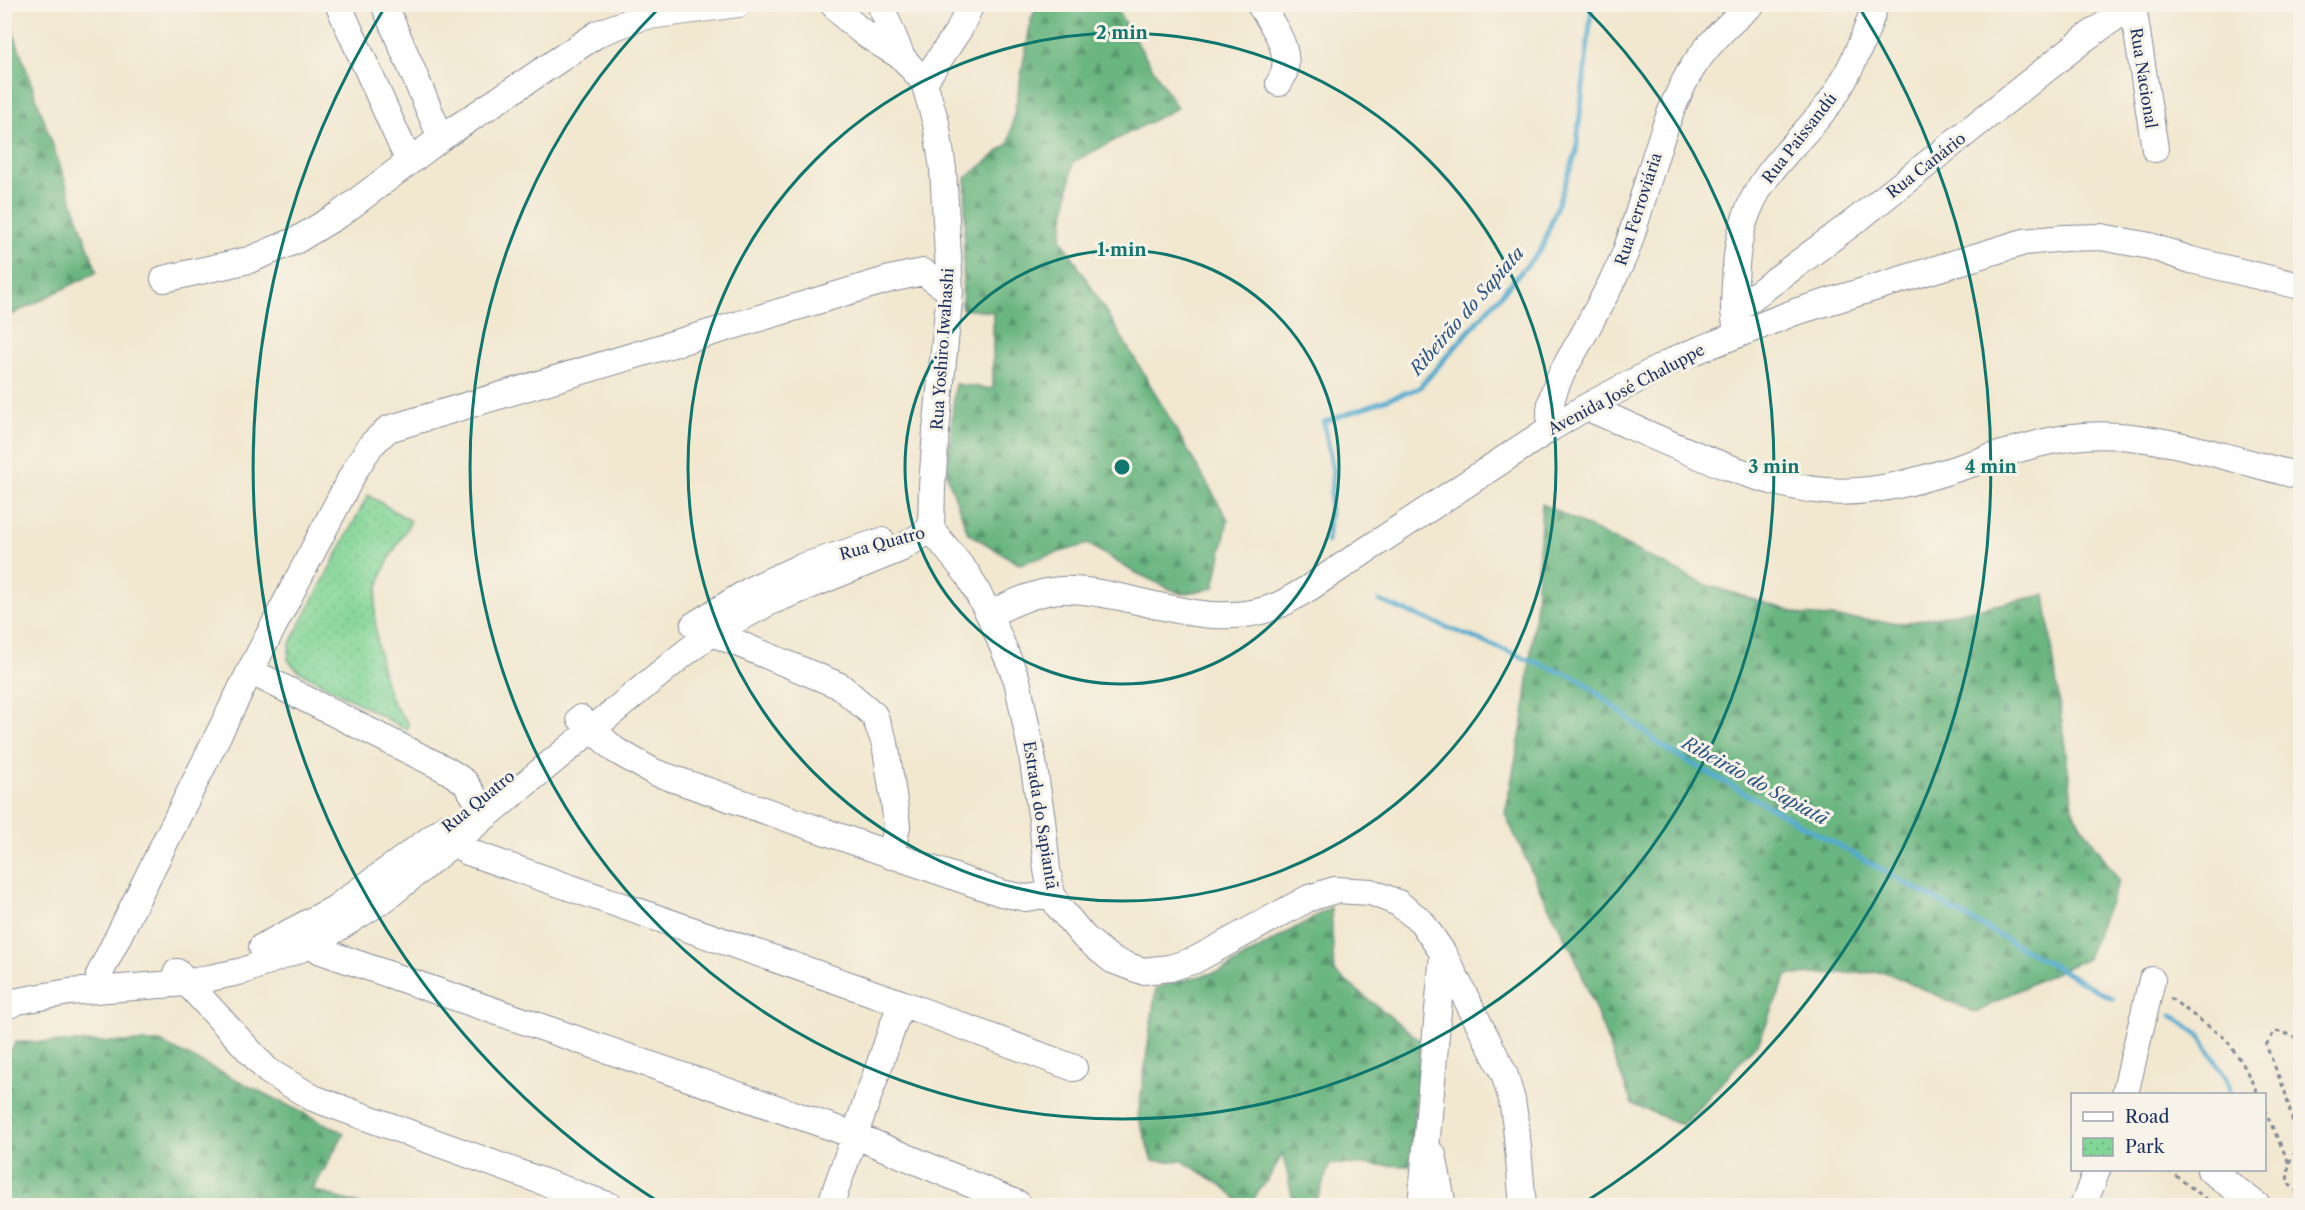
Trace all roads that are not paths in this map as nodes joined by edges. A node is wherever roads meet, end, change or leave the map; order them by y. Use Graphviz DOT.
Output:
graph roads {
  1 [pos="338,4"];
  2 [pos="384,4"];
  3 [pos="738,4"];
  4 [pos="833,4"];
  5 [pos="880,4"];
  6 [pos="970,4"];
  7 [pos="1259,4"];
  8 [pos="1752,4"];
  9 [pos="1875,4"];
  10 [pos="2133,5"];
  11 [pos="902,57"];
  12 [pos="924,82"];
  13 [pos="1279,84"];
  14 [pos="441,138"];
  15 [pos="2155,149"];
  16 [pos="409,162"];
  17 [pos="164,279"];
  18 [pos="2301,286"];
  19 [pos="950,291"];
  20 [pos="1736,322"];
  21 [pos="1586,407"];
  22 [pos="1551,428"];
  23 [pos="2301,476"];
  24 [pos="932,529"];
  25 [pos="989,614"];
  26 [pos="703,629"];
  27 [pos="250,671"];
  28 [pos="586,723"];
  29 [pos="478,802"];
  30 [pos="447,837"];
  31 [pos="891,856"];
  32 [pos="1052,894"];
  33 [pos="301,939"];
  34 [pos="1443,953"];
  35 [pos="99,975"];
  36 [pos="182,977"];
  37 [pos="4,988"];
  38 [pos="2158,989"];
  39 [pos="901,1003"];
  40 [pos="4,1007"];
  41 [pos="1074,1068"];
  42 [pos="2126,1093"];
  43 [pos="1427,1126"];
  44 [pos="854,1134"];
  45 [pos="2097,1171"];
  46 [pos="2211,1171"];
  47 [pos="1018,1204"];
  48 [pos="610,1206"];
  49 [pos="830,1206"];
  50 [pos="1420,1206"];
  51 [pos="1443,1206"];
  52 [pos="1523,1206"];
  53 [pos="2083,1206"];
  54 [pos="2258,1206"];
  1 -- 16 [label="street"];
  2 -- 14 [label="street"];
  3 -- 14 [label="street"];
  4 -- 11 [label="street"];
  5 -- 11 [label="street"];
  6 -- 12 [label="street"];
  7 -- 13 [label="street"];
  8 -- 22 [label="street, Rua Ferroviária"];
  9 -- 20 [label="street, Rua Paissandú"];
  10 -- 15 [label="street, Rua Nacional"];
  10 -- 20 [label="street, Rua Canário"];
  11 -- 12 [label="street"];
  12 -- 19 [label="street, Rua Yoshiro Iwahashi"];
  14 -- 16 [label="street"];
  16 -- 17 [label="street"];
  18 -- 20 [label="street, Avenida José Chaluppe"];
  19 -- 24 [label="street, Rua Yoshiro Iwahashi"];
  19 -- 27 [label="street"];
  20 -- 21 [label="street, Avenida José Chaluppe"];
  21 -- 22 [label="street, Avenida José Chaluppe"];
  21 -- 23 [label="street"];
  22 -- 25 [label="street, Avenida José Chaluppe"];
  24 -- 25 [label="street, Estrada do Sapiantã"];
  24 -- 26 [label="street, Rua Quatro"];
  25 -- 32 [label="street, Estrada do Sapiantã"];
  26 -- 28 [label="street, Rua Quatro"];
  26 -- 31 [label="street"];
  27 -- 29 [label="street"];
  27 -- 35 [label="street"];
  28 -- 29 [label="street, Rua Quatro"];
  28 -- 30 [label="street, Rua Quatro"];
  28 -- 31 [label="street"];
  29 -- 30 [label="street, Rua Quatro"];
  30 -- 33 [label="street, Rua Quatro"];
  30 -- 39 [label="street"];
  31 -- 32 [label="street"];
  32 -- 34 [label="street, Estrada do Sapiantã"];
  33 -- 36 [label="street, Rua Quatro"];
  33 -- 44 [label="street"];
  34 -- 43 [label="street"];
  34 -- 52 [label="street, Estrada do Sapiantã"];
  35 -- 36 [label="street, Rua Quatro"];
  35 -- 37 [label="street, Rua Quatro"];
  36 -- 40 [label="street, Rua Quatro"];
  36 -- 48 [label="street"];
  38 -- 42 [label="street"];
  39 -- 41 [label="street"];
  39 -- 44 [label="street"];
  43 -- 50 [label="street"];
  43 -- 51 [label="street"];
  44 -- 47 [label="street"];
  44 -- 49 [label="street"];
  45 -- 53 [label="street"];
  46 -- 54 [label="street"];
}
